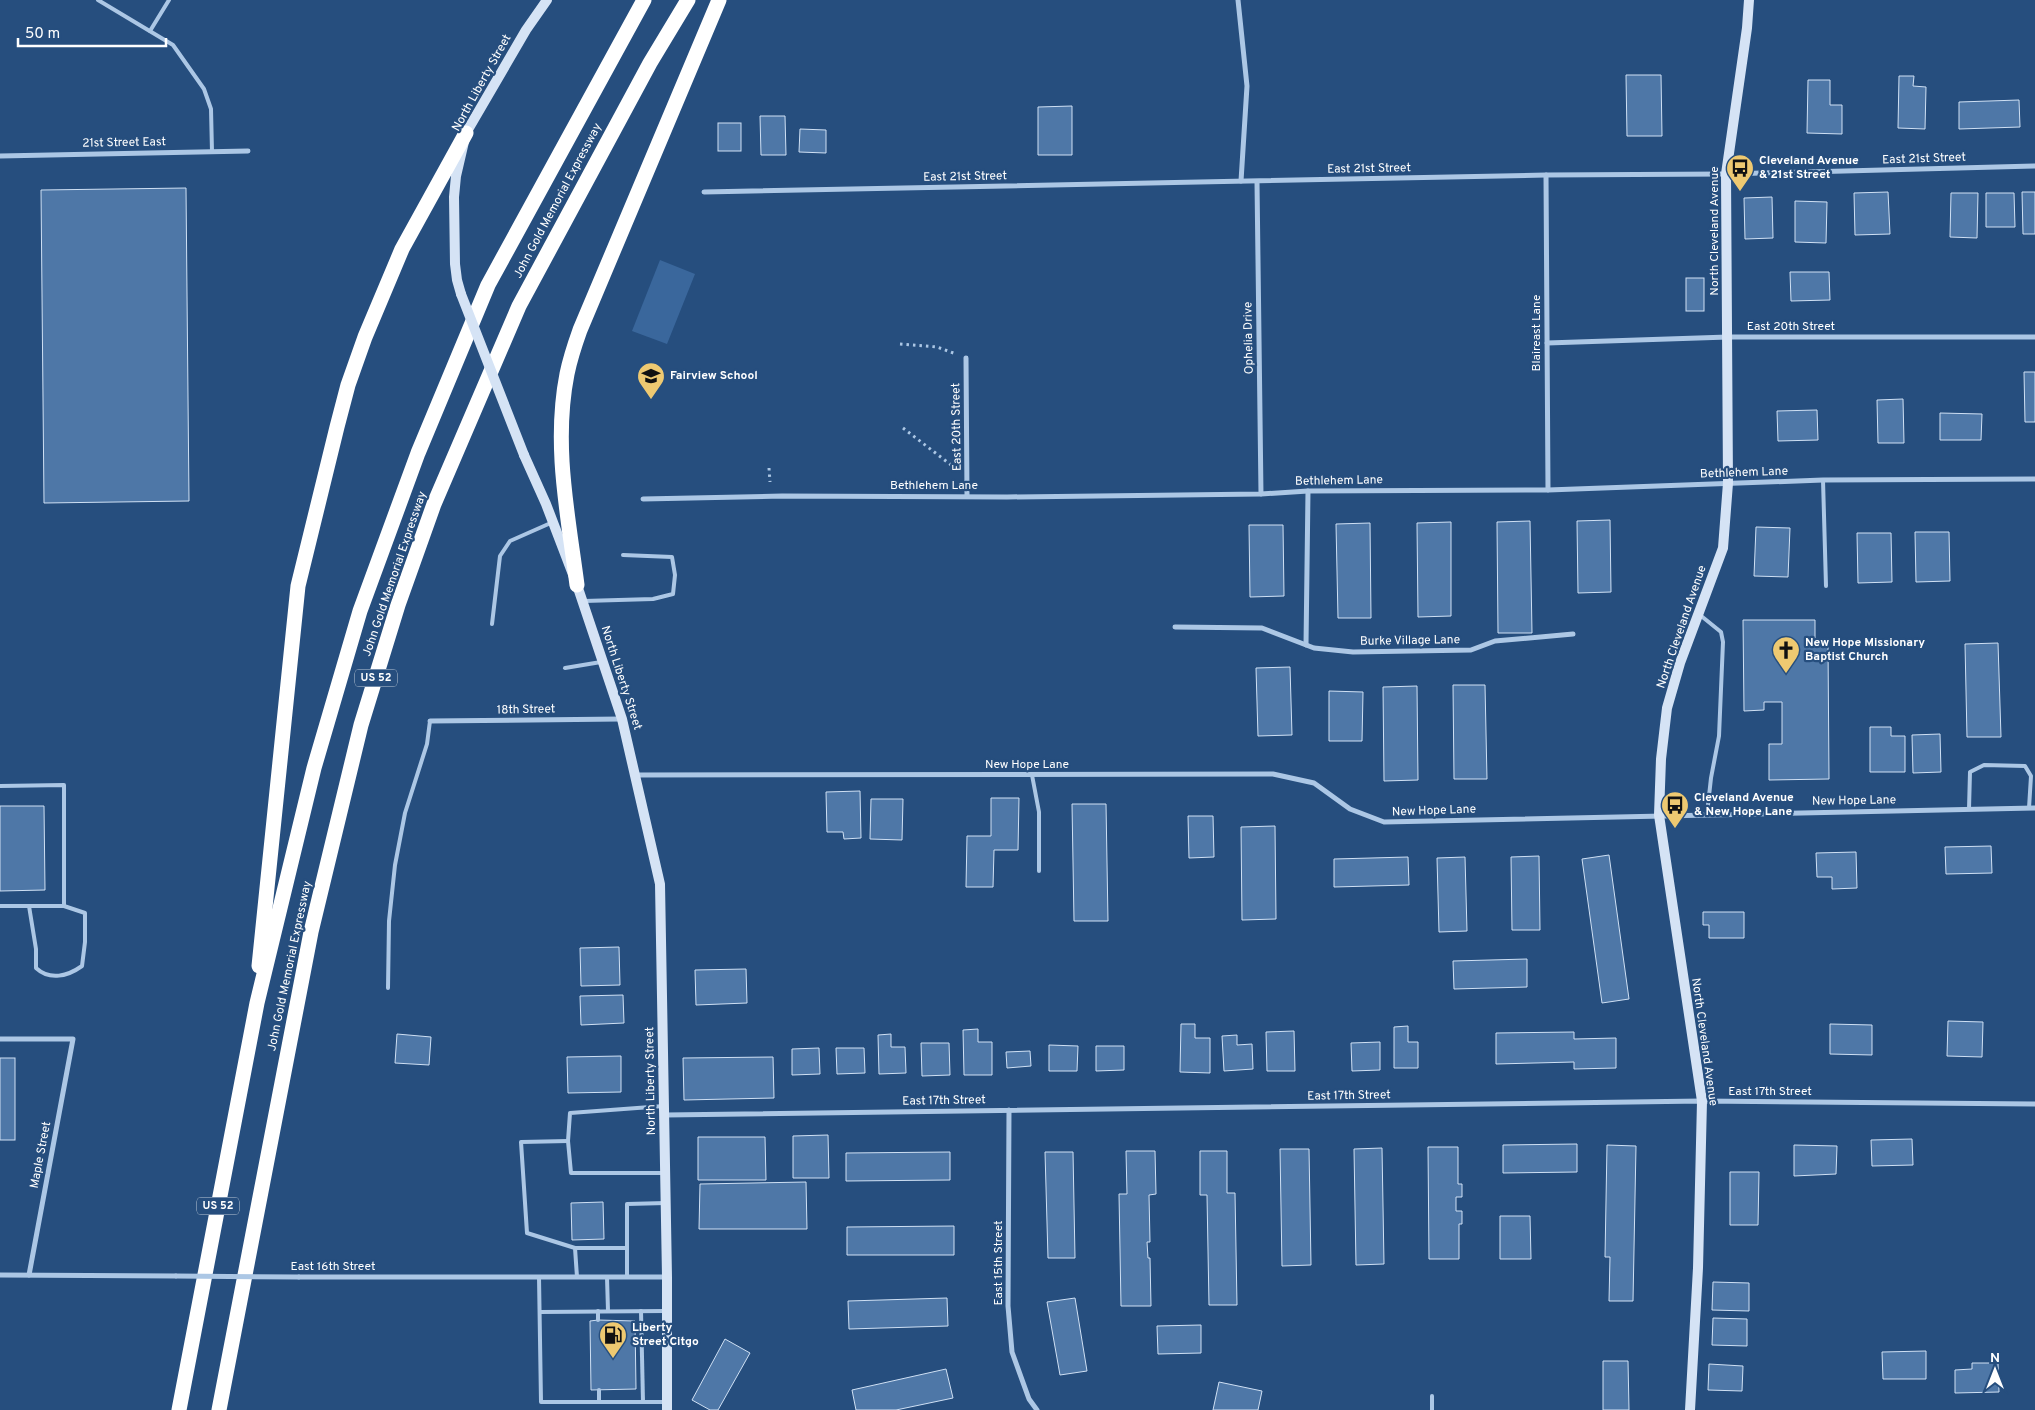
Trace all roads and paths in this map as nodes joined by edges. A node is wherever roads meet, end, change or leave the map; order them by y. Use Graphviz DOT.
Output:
graph roads {
  1 [pos="98,0"];
  2 [pos="169,0"];
  3 [pos="547,0"];
  4 [pos="644,0"];
  5 [pos="688,0"];
  6 [pos="719,0"];
  7 [pos="1238,0"];
  8 [pos="1749,0"];
  9 [pos="150,31"];
  10 [pos="466,133"];
  11 [pos="248,151"];
  12 [pos="212,152"];
  13 [pos="0,156"];
  14 [pos="2035,166"];
  15 [pos="1726,174"];
  16 [pos="1546,175"];
  17 [pos="1241,181"];
  18 [pos="1257,182"];
  19 [pos="704,192"];
  20 [pos="2035,336"];
  21 [pos="1728,337"];
  22 [pos="1547,343"];
  23 [pos="900,344"];
  24 [pos="966,358"];
  25 [pos="903,428"];
  26 [pos="770,468"];
  27 [pos="967,472"];
  28 [pos="2035,479"];
  29 [pos="1823,480"];
  30 [pos="770,482"];
  31 [pos="1728,483"];
  32 [pos="1548,490"];
  33 [pos="1308,491"];
  34 [pos="1261,494"];
  35 [pos="967,496"];
  36 [pos="643,499"];
  37 [pos="552,522"];
  38 [pos="623,555"];
  39 [pos="577,585"];
  40 [pos="1826,586"];
  41 [pos="582,601"];
  42 [pos="1698,614"];
  43 [pos="492,624"];
  44 [pos="1175,627"];
  45 [pos="1573,634"];
  46 [pos="1306,645"];
  47 [pos="603,662"];
  48 [pos="565,668"];
  49 [pos="622,719"];
  50 [pos="430,721"];
  51 [pos="636,775"];
  52 [pos="1032,775"];
  53 [pos="0,786"];
  54 [pos="2032,808"];
  55 [pos="1969,809"];
  56 [pos="1706,814"];
  57 [pos="1659,815"];
  58 [pos="1039,871"];
  59 [pos="0,906"];
  60 [pos="30,906"];
  61 [pos="64,906"];
  62 [pos="388,988"];
  63 [pos="257,1002"];
  64 [pos="0,1039"];
  65 [pos="1702,1102"];
  66 [pos="2035,1104"];
  67 [pos="1009,1110"];
  68 [pos="664,1111"];
  69 [pos="568,1141"];
  70 [pos="665,1173"];
  71 [pos="666,1203"];
  72 [pos="575,1248"];
  73 [pos="627,1248"];
  74 [pos="0,1275"];
  75 [pos="29,1275"];
  76 [pos="539,1277"];
  77 [pos="577,1277"];
  78 [pos="607,1277"];
  79 [pos="627,1277"];
  80 [pos="667,1277"];
  81 [pos="598,1311"];
  82 [pos="608,1311"];
  83 [pos="641,1311"];
  84 [pos="667,1311"];
  85 [pos="540,1312"];
  86 [pos="598,1320"];
  87 [pos="636,1344"];
  88 [pos="642,1344"];
  89 [pos="636,1373"];
  90 [pos="642,1373"];
  91 [pos="599,1390"];
  92 [pos="1432,1396"];
  93 [pos="599,1402"];
  94 [pos="643,1402"];
  95 [pos="667,1406"];
  96 [pos="179,1410"];
  97 [pos="220,1410"];
  98 [pos="1036,1410"];
  99 [pos="1432,1410"];
  100 [pos="1690,1410"];
  1 -- 9 [label="lane"];
  2 -- 9 [label="lane"];
  3 -- 10 [label="main road, North Liberty Street"];
  4 -- 63 [label="highway, John Gold Memorial Expressway / US 52"];
  5 -- 97 [label="highway, John Gold Memorial Expressway / US 52"];
  6 -- 39 [label="highway"];
  7 -- 17 [label="street"];
  8 -- 15 [label="main road, North Cleveland Avenue"];
  9 -- 12 [label="lane"];
  10 -- 37 [label="main road, North Liberty Street, bridge"];
  10 -- 63 [label="highway"];
  11 -- 12 [label="street, 21st Street East"];
  12 -- 13 [label="street, 21st Street East"];
  14 -- 15 [label="street, East 21st Street"];
  15 -- 16 [label="street, East 21st Street"];
  15 -- 21 [label="main road, North Cleveland Avenue"];
  16 -- 18 [label="street, East 21st Street"];
  16 -- 22 [label="street, Blaireast Lane"];
  17 -- 18 [label="street, East 21st Street"];
  17 -- 19 [label="street, East 21st Street"];
  18 -- 34 [label="street, Ophelia Drive"];
  20 -- 21 [label="street, East 20th Street"];
  21 -- 22 [label="street, East 20th Street"];
  21 -- 31 [label="main road, North Cleveland Avenue"];
  22 -- 32 [label="street, Blaireast Lane"];
  23 -- 24 [label="path"];
  24 -- 27 [label="street, East 20th Street"];
  25 -- 27 [label="path"];
  26 -- 30 [label="path"];
  27 -- 35 [label="street, East 20th Street"];
  28 -- 29 [label="street, Bethlehem Lane"];
  29 -- 31 [label="street, Bethlehem Lane"];
  29 -- 40 [label="lane"];
  31 -- 32 [label="street, Bethlehem Lane"];
  31 -- 42 [label="main road, North Cleveland Avenue"];
  32 -- 33 [label="street, Bethlehem Lane"];
  33 -- 34 [label="street, Bethlehem Lane"];
  33 -- 46 [label="street"];
  34 -- 35 [label="street, Bethlehem Lane"];
  35 -- 36 [label="street, Bethlehem Lane"];
  37 -- 39 [label="main road, North Liberty Street"];
  37 -- 43 [label="lane"];
  38 -- 41 [label="lane"];
  39 -- 41 [label="main road, North Liberty Street"];
  41 -- 47 [label="main road, North Liberty Street"];
  42 -- 56 [label="lane"];
  42 -- 57 [label="main road, North Cleveland Avenue"];
  44 -- 46 [label="street, Burke Village Lane"];
  45 -- 46 [label="street, Burke Village Lane"];
  47 -- 48 [label="lane"];
  47 -- 49 [label="main road, North Liberty Street"];
  49 -- 50 [label="street, 18th Street"];
  49 -- 51 [label="main road, North Liberty Street"];
  50 -- 62 [label="lane"];
  51 -- 52 [label="street, New Hope Lane"];
  51 -- 68 [label="main road, North Liberty Street"];
  52 -- 57 [label="street, New Hope Lane"];
  52 -- 58 [label="lane"];
  53 -- 61 [label="lane"];
  54 -- 55 [label="street, New Hope Lane"];
  54 -- 55 [label="lane"];
  55 -- 56 [label="street, New Hope Lane"];
  56 -- 57 [label="street, New Hope Lane"];
  57 -- 65 [label="main road, North Cleveland Avenue"];
  59 -- 60 [label="lane"];
  60 -- 61 [label="lane"];
  60 -- 61 [label="lane"];
  63 -- 96 [label="highway, John Gold Memorial Expressway / US 52"];
  64 -- 75 [label="street, Maple Street"];
  65 -- 66 [label="street, East 17th Street"];
  65 -- 67 [label="street, East 17th Street"];
  65 -- 100 [label="main road, North Cleveland Avenue"];
  67 -- 68 [label="street, East 17th Street"];
  67 -- 98 [label="street, East 15th Street"];
  68 -- 69 [label="lane"];
  68 -- 70 [label="main road, North Liberty Street"];
  69 -- 70 [label="lane"];
  69 -- 72 [label="lane"];
  70 -- 71 [label="main road, North Liberty Street"];
  71 -- 73 [label="lane"];
  71 -- 80 [label="main road, North Liberty Street"];
  72 -- 73 [label="lane"];
  72 -- 77 [label="lane"];
  73 -- 79 [label="lane"];
  74 -- 75 [label="street, East 16th Street"];
  75 -- 76 [label="street, East 16th Street, bridge"];
  76 -- 77 [label="street, East 16th Street"];
  76 -- 85 [label="lane"];
  77 -- 78 [label="street, East 16th Street"];
  78 -- 79 [label="street, East 16th Street"];
  78 -- 82 [label="lane"];
  79 -- 80 [label="street, East 16th Street"];
  80 -- 84 [label="main road, North Liberty Street"];
  81 -- 82 [label="lane"];
  81 -- 85 [label="lane"];
  81 -- 86 [label="lane"];
  82 -- 83 [label="lane"];
  83 -- 84 [label="lane"];
  83 -- 88 [label="lane"];
  84 -- 95 [label="main road, North Liberty Street"];
  85 -- 93 [label="lane"];
  87 -- 88 [label="lane"];
  88 -- 90 [label="lane"];
  89 -- 90 [label="lane"];
  90 -- 94 [label="lane"];
  91 -- 93 [label="lane"];
  92 -- 99 [label="lane"];
  93 -- 94 [label="lane"];
  94 -- 95 [label="lane"];
}
